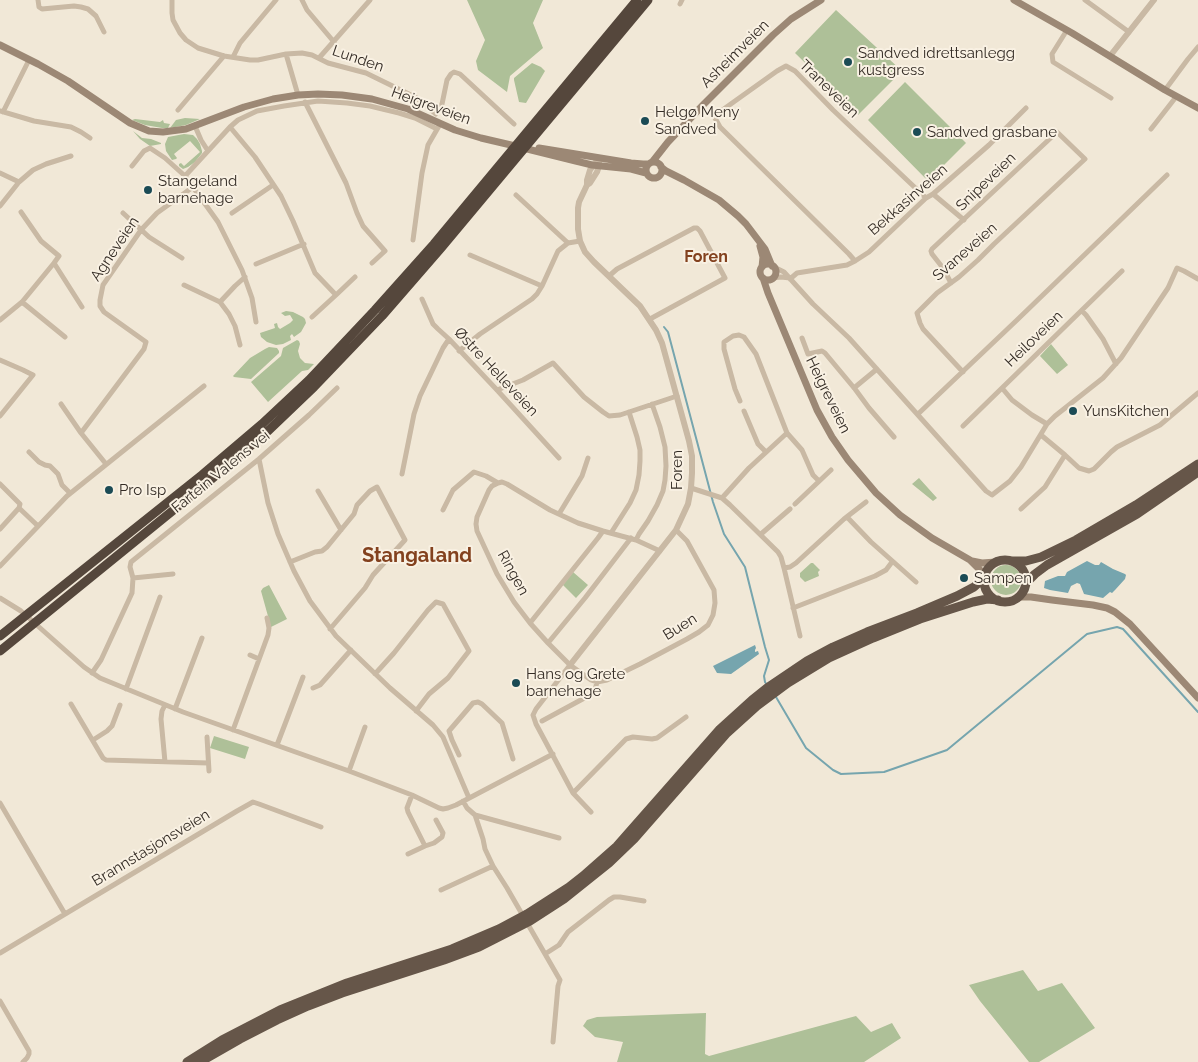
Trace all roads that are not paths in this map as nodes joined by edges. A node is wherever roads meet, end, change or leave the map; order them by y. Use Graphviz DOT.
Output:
graph roads {
  1 [pos="38,0"];
  2 [pos="172,0"];
  3 [pos="276,0"];
  4 [pos="302,0"];
  5 [pos="370,0"];
  6 [pos="636,0"];
  7 [pos="648,0"];
  8 [pos="821,0"];
  9 [pos="1014,0"];
  10 [pos="1085,0"];
  11 [pos="1154,0"];
  12 [pos="1067,30"];
  13 [pos="104,32"];
  14 [pos="1129,32"];
  15 [pos="334,42"];
  16 [pos="0,45"];
  17 [pos="1198,47"];
  18 [pos="286,54"];
  19 [pos="224,56"];
  20 [pos="1110,56"];
  21 [pos="232,57"];
  22 [pos="319,58"];
  23 [pos="29,60"];
  24 [pos="1165,90"];
  25 [pos="298,95"];
  26 [pos="1176,97"];
  27 [pos="1111,98"];
  28 [pos="305,102"];
  29 [pos="1026,108"];
  30 [pos="1198,108"];
  31 [pos="178,110"];
  32 [pos="2,112"];
  33 [pos="514,124"];
  34 [pos="195,126"];
  35 [pos="230,126"];
  36 [pos="438,126"];
  37 [pos="1151,129"];
  38 [pos="90,138"];
  39 [pos="208,151"];
  40 [pos="71,156"];
  41 [pos="1085,159"];
  42 [pos="597,163"];
  43 [pos="656,164"];
  44 [pos="132,166"];
  45 [pos="0,173"];
  46 [pos="646,173"];
  47 [pos="1167,175"];
  48 [pos="185,176"];
  49 [pos="659,176"];
  50 [pos="19,182"];
  51 [pos="274,185"];
  52 [pos="691,185"];
  53 [pos="193,187"];
  54 [pos="933,194"];
  55 [pos="516,195"];
  56 [pos="926,198"];
  57 [pos="0,206"];
  58 [pos="21,212"];
  59 [pos="123,213"];
  60 [pos="232,213"];
  61 [pos="964,220"];
  62 [pos="141,230"];
  63 [pos="413,240"];
  64 [pos="580,241"];
  65 [pos="568,243"];
  66 [pos="760,243"];
  67 [pos="304,244"];
  68 [pos="470,255"];
  69 [pos="182,258"];
  70 [pos="854,261"];
  71 [pos="54,263"];
  72 [pos="372,263"];
  73 [pos="256,264"];
  74 [pos="772,266"];
  75 [pos="762,267"];
  76 [pos="1122,271"];
  77 [pos="609,276"];
  78 [pos="245,277"];
  79 [pos="355,277"];
  80 [pos="763,278"];
  81 [pos="772,278"];
  82 [pos="790,278"];
  83 [pos="1198,279"];
  84 [pos="951,283"];
  85 [pos="184,285"];
  86 [pos="542,286"];
  87 [pos="336,295"];
  88 [pos="422,298"];
  89 [pos="22,302"];
  90 [pos="220,302"];
  91 [pos="773,304"];
  92 [pos="82,307"];
  93 [pos="1082,311"];
  94 [pos="312,317"];
  95 [pos="650,319"];
  96 [pos="0,320"];
  97 [pos="256,322"];
  98 [pos="65,338"];
  99 [pos="802,338"];
  100 [pos="449,340"];
  101 [pos="240,345"];
  102 [pos="459,351"];
  103 [pos="0,360"];
  104 [pos="1116,364"];
  105 [pos="877,369"];
  106 [pos="963,372"];
  107 [pos="204,386"];
  108 [pos="337,388"];
  109 [pos="854,388"];
  110 [pos="1002,388"];
  111 [pos="735,389"];
  112 [pos="497,390"];
  113 [pos="729,392"];
  114 [pos="1198,393"];
  115 [pos="677,396"];
  116 [pos="740,401"];
  117 [pos="60,404"];
  118 [pos="652,404"];
  119 [pos="744,411"];
  120 [pos="629,412"];
  121 [pos="918,414"];
  122 [pos="0,416"];
  123 [pos="1046,424"];
  124 [pos="963,426"];
  125 [pos="81,433"];
  126 [pos="787,433"];
  127 [pos="1041,435"];
  128 [pos="894,436"];
  129 [pos="29,452"];
  130 [pos="766,452"];
  131 [pos="1065,455"];
  132 [pos="559,458"];
  133 [pos="588,458"];
  134 [pos="259,459"];
  135 [pos="106,464"];
  136 [pos="1198,464"];
  137 [pos="831,470"];
  138 [pos="1198,472"];
  139 [pos="402,474"];
  140 [pos="819,481"];
  141 [pos="498,483"];
  142 [pos="0,484"];
  143 [pos="691,488"];
  144 [pos="318,491"];
  145 [pos="70,493"];
  146 [pos="722,498"];
  147 [pos="866,502"];
  148 [pos="795,504"];
  149 [pos="19,508"];
  150 [pos="790,509"];
  151 [pos="1021,509"];
  152 [pos="443,510"];
  153 [pos="559,514"];
  154 [pos="847,517"];
  155 [pos="1,525"];
  156 [pos="38,526"];
  157 [pos="341,530"];
  158 [pos="676,530"];
  159 [pos="603,531"];
  160 [pos="611,533"];
  161 [pos="761,534"];
  162 [pos="634,539"];
  163 [pos="660,551"];
  164 [pos="970,560"];
  165 [pos="290,562"];
  166 [pos="892,562"];
  167 [pos="996,562"];
  168 [pos="1013,562"];
  169 [pos="0,566"];
  170 [pos="784,568"];
  171 [pos="173,574"];
  172 [pos="985,576"];
  173 [pos="133,578"];
  174 [pos="916,582"];
  175 [pos="1026,584"];
  176 [pos="160,597"];
  177 [pos="1018,597"];
  178 [pos="0,598"];
  179 [pos="1046,599"];
  180 [pos="998,600"];
  181 [pos="793,608"];
  182 [pos="267,618"];
  183 [pos="530,623"];
  184 [pos="330,629"];
  185 [pos="0,636"];
  186 [pos="800,636"];
  187 [pos="202,638"];
  188 [pos="548,644"];
  189 [pos="351,650"];
  190 [pos="0,651"];
  191 [pos="250,655"];
  192 [pos="259,659"];
  193 [pos="570,665"];
  194 [pos="92,673"];
  195 [pos="375,674"];
  196 [pos="303,677"];
  197 [pos="786,680"];
  198 [pos="597,682"];
  199 [pos="313,688"];
  200 [pos="126,689"];
  201 [pos="1198,698"];
  202 [pos="754,703"];
  203 [pos="71,704"];
  204 [pos="120,705"];
  205 [pos="165,705"];
  206 [pos="175,709"];
  207 [pos="416,710"];
  208 [pos="686,717"];
  209 [pos="542,721"];
  210 [pos="365,727"];
  211 [pos="233,730"];
  212 [pos="207,737"];
  213 [pos="92,740"];
  214 [pos="277,745"];
  215 [pos="553,754"];
  216 [pos="459,755"];
  217 [pos="513,759"];
  218 [pos="165,762"];
  219 [pos="208,763"];
  220 [pos="209,771"];
  221 [pos="349,771"];
  222 [pos="573,794"];
  223 [pos="412,795"];
  224 [pos="469,798"];
  225 [pos="463,801"];
  226 [pos="0,803"];
  227 [pos="591,812"];
  228 [pos="475,815"];
  229 [pos="436,820"];
  230 [pos="321,827"];
  231 [pos="559,838"];
  232 [pos="425,846"];
  233 [pos="408,854"];
  234 [pos="493,866"];
  235 [pos="442,890"];
  236 [pos="644,901"];
  237 [pos="65,914"];
  238 [pos="0,953"];
  239 [pos="546,954"];
  240 [pos="0,1000"];
  241 [pos="553,1042"];
  242 [pos="23,1062"];
  243 [pos="187,1062"];
  244 [pos="200,1062"];
  1 -- 13 [label="street"];
  2 -- 19 [label="street, Lunden"];
  3 -- 21 [label="street"];
  4 -- 15 [label="street"];
  5 -- 15 [label="street"];
  6 -- 185 [label="highway"];
  7 -- 190 [label="highway"];
  8 -- 43 [label="main road, Asheimveien"];
  9 -- 12 [label="main road"];
  10 -- 14 [label="street"];
  11 -- 14 [label="street"];
  12 -- 20 [label="main road"];
  12 -- 27 [label="street"];
  14 -- 20 [label="street"];
  15 -- 22 [label="street"];
  16 -- 23 [label="main road, Heigreveien"];
  17 -- 24 [label="street"];
  18 -- 21 [label="street, Lunden"];
  18 -- 22 [label="street, Lunden"];
  18 -- 25 [label="street"];
  19 -- 21 [label="street, Lunden"];
  19 -- 31 [label="street"];
  20 -- 24 [label="main road"];
  22 -- 33 [label="street, Lunden"];
  23 -- 32 [label="street"];
  23 -- 34 [label="main road, Heigreveien"];
  24 -- 26 [label="main road"];
  25 -- 34 [label="main road, Heigreveien"];
  25 -- 36 [label="main road, Heigreveien"];
  26 -- 30 [label="main road"];
  26 -- 37 [label="street"];
  28 -- 35 [label="street"];
  28 -- 36 [label="street"];
  28 -- 72 [label="street"];
  29 -- 54 [label="street, Bekkasinveien"];
  32 -- 38 [label="street"];
  34 -- 39 [label="street"];
  35 -- 39 [label="street"];
  35 -- 51 [label="street"];
  36 -- 42 [label="main road, Heigreveien"];
  36 -- 63 [label="street"];
  39 -- 48 [label="street"];
  40 -- 50 [label="street"];
  41 -- 61 [label="street, Snipeveien"];
  41 -- 84 [label="street, Svaneveien"];
  42 -- 43 [label="main road, Heigreveien"];
  42 -- 46 [label="main road, Heigreveien"];
  42 -- 64 [label="street, Foren"];
  43 -- 46 [label="main road"];
  43 -- 49 [label="main road"];
  43 -- 52 [label="main road, Heigreveien"];
  44 -- 48 [label="street"];
  45 -- 50 [label="street"];
  46 -- 49 [label="main road"];
  47 -- 106 [label="street"];
  48 -- 53 [label="street"];
  49 -- 52 [label="main road, Heigreveien"];
  50 -- 57 [label="street"];
  51 -- 60 [label="street"];
  51 -- 67 [label="street"];
  52 -- 66 [label="main road, Heigreveien"];
  53 -- 62 [label="street, Agneveien"];
  53 -- 78 [label="street"];
  54 -- 56 [label="street, Bekkasinveien"];
  54 -- 61 [label="street"];
  55 -- 65 [label="street"];
  56 -- 70 [label="street, Bekkasinveien"];
  56 -- 70 [label="street, Traneveien"];
  58 -- 71 [label="street"];
  59 -- 62 [label="street"];
  61 -- 84 [label="street, Snipeveien"];
  62 -- 69 [label="street"];
  62 -- 125 [label="street, Agneveien"];
  64 -- 65 [label="street"];
  64 -- 77 [label="street, Foren"];
  65 -- 86 [label="street"];
  66 -- 74 [label="main road, Heigreveien"];
  66 -- 75 [label="main road, Heigreveien"];
  67 -- 73 [label="street"];
  67 -- 87 [label="street"];
  68 -- 86 [label="street"];
  70 -- 82 [label="street, Bekkasinveien"];
  71 -- 89 [label="street"];
  71 -- 92 [label="street"];
  74 -- 75 [label="main road"];
  74 -- 81 [label="main road, Heigreveien"];
  74 -- 82 [label="street"];
  75 -- 80 [label="main road, Heigreveien"];
  76 -- 93 [label="street, Heiloveien"];
  77 -- 95 [label="street, Foren"];
  77 -- 95 [label="street"];
  78 -- 90 [label="street"];
  78 -- 97 [label="street"];
  79 -- 87 [label="street"];
  80 -- 81 [label="main road"];
  80 -- 91 [label="main road, Heigreveien"];
  81 -- 82 [label="street, Bekkasinveien"];
  81 -- 91 [label="main road, Heigreveien"];
  82 -- 105 [label="street"];
  83 -- 104 [label="street"];
  84 -- 106 [label="street, Svaneveien"];
  85 -- 90 [label="street"];
  86 -- 102 [label="street"];
  87 -- 94 [label="street"];
  88 -- 100 [label="street, Østre Helleveien"];
  89 -- 96 [label="street"];
  89 -- 98 [label="street"];
  90 -- 101 [label="street"];
  91 -- 164 [label="main road, Heigreveien"];
  93 -- 104 [label="street"];
  93 -- 110 [label="street, Heiloveien"];
  95 -- 115 [label="street, Foren"];
  99 -- 109 [label="street"];
  100 -- 102 [label="street, Østre Helleveien"];
  100 -- 139 [label="street"];
  102 -- 112 [label="street, Østre Helleveien"];
  103 -- 122 [label="street"];
  104 -- 123 [label="street"];
  105 -- 109 [label="street"];
  105 -- 121 [label="street"];
  106 -- 121 [label="street"];
  107 -- 135 [label="street"];
  108 -- 134 [label="street, Fartein Valens vei"];
  109 -- 128 [label="street"];
  110 -- 123 [label="street"];
  110 -- 124 [label="street, Heiloveien"];
  111 -- 113 [label="street"];
  111 -- 116 [label="street"];
  111 -- 126 [label="street"];
  112 -- 120 [label="street"];
  112 -- 132 [label="street, Østre Helleveien"];
  114 -- 131 [label="street"];
  115 -- 118 [label="street"];
  115 -- 143 [label="street, Foren"];
  117 -- 125 [label="street"];
  118 -- 120 [label="street"];
  118 -- 162 [label="street, Foren"];
  119 -- 130 [label="street"];
  120 -- 160 [label="street"];
  121 -- 127 [label="street"];
  123 -- 127 [label="street"];
  125 -- 135 [label="street"];
  126 -- 130 [label="street"];
  126 -- 140 [label="street"];
  127 -- 131 [label="street"];
  129 -- 145 [label="street"];
  130 -- 146 [label="street"];
  131 -- 151 [label="street"];
  133 -- 153 [label="street"];
  134 -- 165 [label="street"];
  134 -- 173 [label="street, Fartein Valens vei"];
  135 -- 145 [label="street"];
  136 -- 168 [label="highway"];
  137 -- 140 [label="street"];
  138 -- 175 [label="highway"];
  140 -- 148 [label="street"];
  141 -- 152 [label="street"];
  141 -- 153 [label="street"];
  141 -- 183 [label="street, Ringen"];
  142 -- 149 [label="street"];
  143 -- 146 [label="street"];
  143 -- 158 [label="street, Foren"];
  144 -- 157 [label="street"];
  145 -- 156 [label="street"];
  146 -- 161 [label="street"];
  147 -- 154 [label="street"];
  149 -- 155 [label="street"];
  149 -- 156 [label="street"];
  150 -- 161 [label="street"];
  153 -- 159 [label="street"];
  154 -- 166 [label="street"];
  154 -- 170 [label="street"];
  156 -- 169 [label="street"];
  157 -- 165 [label="street"];
  157 -- 184 [label="street"];
  158 -- 163 [label="street, Foren"];
  158 -- 198 [label="street, Buen"];
  159 -- 160 [label="street"];
  159 -- 183 [label="street"];
  160 -- 162 [label="street"];
  161 -- 170 [label="street"];
  162 -- 163 [label="street"];
  162 -- 188 [label="street, Foren"];
  163 -- 193 [label="street, Foren"];
  164 -- 167 [label="main road, Heigreveien"];
  164 -- 172 [label="main road, Heigreveien"];
  165 -- 184 [label="street"];
  166 -- 174 [label="street"];
  166 -- 181 [label="street"];
  167 -- 168 [label="highway"];
  167 -- 172 [label="highway"];
  168 -- 175 [label="highway"];
  170 -- 181 [label="street"];
  171 -- 173 [label="street"];
  172 -- 180 [label="highway"];
  172 -- 197 [label="highway"];
  173 -- 194 [label="street, Fartein Valens vei"];
  175 -- 177 [label="highway"];
  175 -- 179 [label="main road"];
  176 -- 200 [label="street"];
  177 -- 179 [label="main road"];
  177 -- 180 [label="highway"];
  178 -- 194 [label="street"];
  179 -- 201 [label="main road"];
  180 -- 197 [label="highway"];
  181 -- 186 [label="street"];
  182 -- 192 [label="street"];
  183 -- 188 [label="street, Ringen"];
  184 -- 189 [label="street"];
  187 -- 206 [label="street"];
  188 -- 193 [label="street, Ringen"];
  189 -- 195 [label="street"];
  189 -- 199 [label="street"];
  191 -- 192 [label="street"];
  192 -- 211 [label="street"];
  193 -- 198 [label="street"];
  193 -- 215 [label="street, Foren"];
  194 -- 200 [label="street"];
  195 -- 207 [label="street"];
  195 -- 207 [label="street"];
  196 -- 214 [label="street"];
  197 -- 202 [label="highway"];
  198 -- 209 [label="street"];
  200 -- 205 [label="street"];
  202 -- 243 [label="highway"];
  202 -- 244 [label="highway"];
  203 -- 213 [label="street"];
  204 -- 213 [label="street"];
  205 -- 206 [label="street"];
  205 -- 218 [label="street"];
  206 -- 211 [label="street"];
  207 -- 224 [label="street"];
  208 -- 222 [label="street"];
  210 -- 221 [label="street"];
  211 -- 214 [label="street"];
  212 -- 219 [label="street"];
  213 -- 218 [label="street"];
  214 -- 221 [label="street"];
  215 -- 222 [label="street"];
  215 -- 224 [label="street"];
  216 -- 217 [label="street"];
  218 -- 219 [label="street"];
  219 -- 220 [label="street"];
  221 -- 223 [label="street"];
  222 -- 227 [label="street"];
  223 -- 225 [label="street"];
  223 -- 232 [label="street"];
  224 -- 225 [label="street"];
  225 -- 228 [label="street"];
  226 -- 237 [label="street"];
  228 -- 231 [label="street"];
  228 -- 234 [label="street"];
  229 -- 232 [label="street"];
  230 -- 237 [label="street, Brannstasjonsveien"];
  232 -- 233 [label="street"];
  234 -- 235 [label="street"];
  234 -- 239 [label="street"];
  236 -- 239 [label="street"];
  237 -- 238 [label="street, Brannstasjonsveien"];
  239 -- 241 [label="street"];
  240 -- 242 [label="street"];
}
